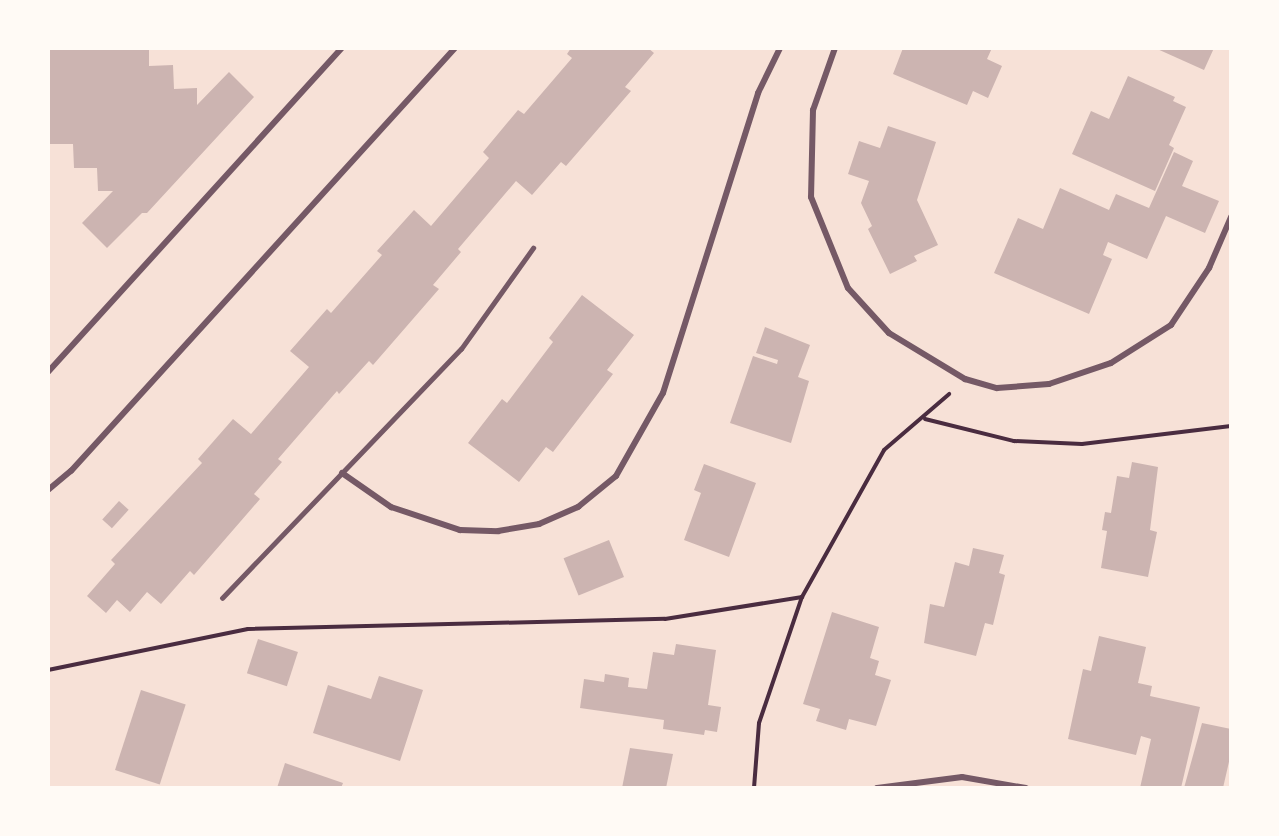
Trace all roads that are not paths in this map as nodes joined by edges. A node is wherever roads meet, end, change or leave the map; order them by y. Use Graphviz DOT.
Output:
graph roads {
  1 [pos="342,48"];
  2 [pos="455,48"];
  3 [pos="780,48"];
  4 [pos="836,48"];
  5 [pos="1231,217"];
  6 [pos="533,248"];
  7 [pos="48,372"];
  8 [pos="342,473"];
  9 [pos="48,490"];
  10 [pos="222,598"];
  11 [pos="877,788"];
  12 [pos="1026,788"];
  1 -- 7 [label="street"];
  2 -- 9 [label="street"];
  3 -- 8 [label="street"];
  4 -- 5 [label="street"];
  6 -- 8 [label="lane"];
  8 -- 10 [label="lane"];
  11 -- 12 [label="street"];
}
